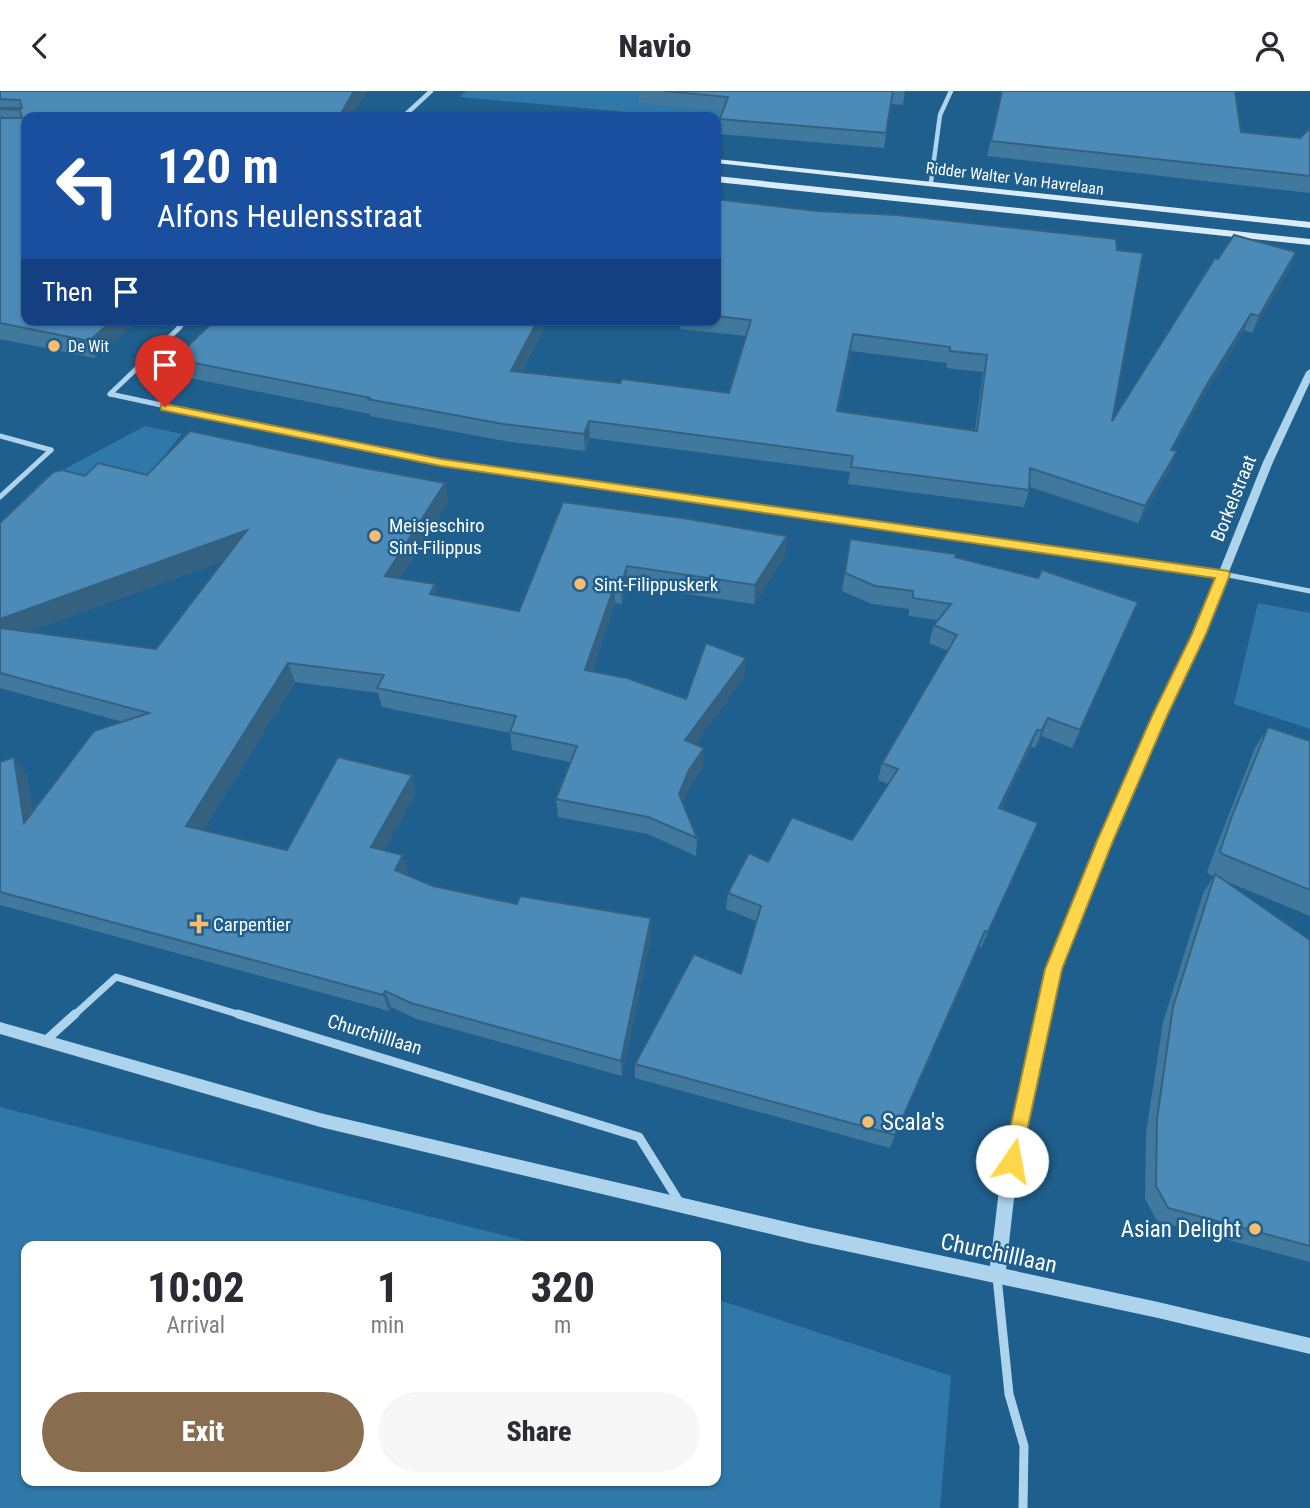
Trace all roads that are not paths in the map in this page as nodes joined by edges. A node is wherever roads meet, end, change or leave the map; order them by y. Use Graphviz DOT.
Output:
graph roads {
  1 [pos="431,91"];
  2 [pos="951,91"];
  3 [pos="408,112"];
  4 [pos="721,161"];
  5 [pos="721,180"];
  6 [pos="931,182"];
  7 [pos="1310,225"];
  8 [pos="1310,242"];
  9 [pos="181,326"];
  10 [pos="1310,372"];
  11 [pos="0,436"];
  12 [pos="0,498"];
  13 [pos="1223,574"];
  14 [pos="1310,591"];
  15 [pos="0,1028"];
  16 [pos="44,1042"];
  17 [pos="680,1203"];
  18 [pos="997,1277"];
  19 [pos="1310,1346"];
  20 [pos="1023,1508"];
  1 -- 3 [label="street"];
  2 -- 6 [label="street"];
  4 -- 6 [label="main road, Ridder Walter Van Havrelaan"];
  5 -- 8 [label="main road, Ridder Walter Van Havrelaan"];
  6 -- 7 [label="main road, Ridder Walter Van Havrelaan"];
  9 -- 13 [label="street"];
  10 -- 13 [label="street, Borkelstraat"];
  11 -- 12 [label="street"];
  13 -- 14 [label="street"];
  13 -- 18 [label="street, Borkelstraat"];
  15 -- 16 [label="street, Churchilllaan"];
  16 -- 17 [label="street, Churchilllaan"];
  16 -- 17 [label="street, Churchilllaan"];
  17 -- 18 [label="street, Churchilllaan"];
  18 -- 19 [label="street, Churchilllaan"];
  18 -- 20 [label="street"];
}
